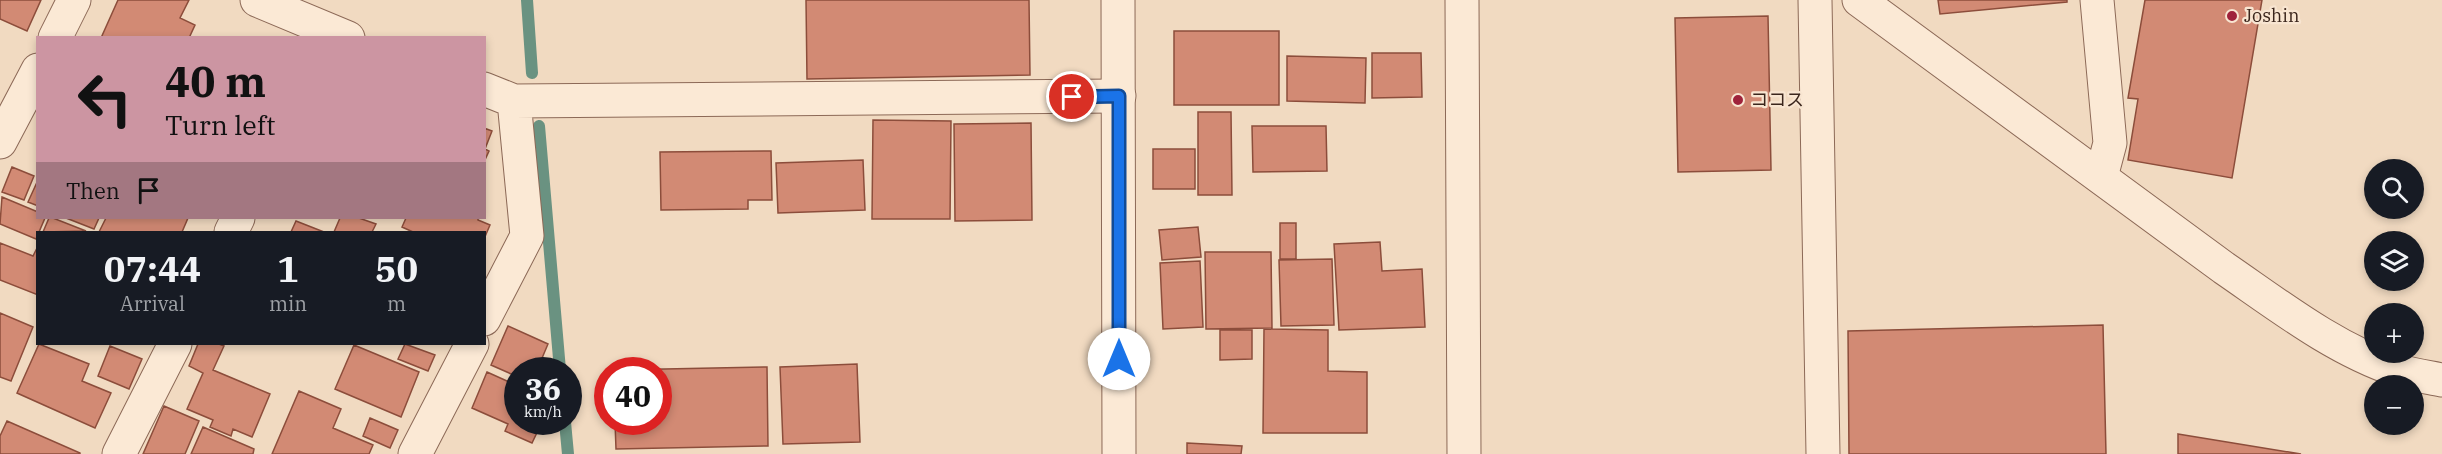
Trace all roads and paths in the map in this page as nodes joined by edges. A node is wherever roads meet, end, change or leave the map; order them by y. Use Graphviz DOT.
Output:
graph roads {
  1 [pos="74,0"];
  2 [pos="257,0"];
  3 [pos="1118,0"];
  4 [pos="1462,0"];
  5 [pos="1815,0"];
  6 [pos="1859,0"];
  7 [pos="2097,0"];
  8 [pos="337,35"];
  9 [pos="56,36"];
  10 [pos="36,74"];
  11 [pos="499,95"];
  12 [pos="1119,96"];
  13 [pos="0,142"];
  14 [pos="2101,177"];
  15 [pos="486,315"];
  16 [pos="174,345"];
  17 [pos="471,345"];
  18 [pos="2442,380"];
  19 [pos="119,454"];
  20 [pos="415,454"];
  21 [pos="1119,454"];
  22 [pos="1464,454"];
  23 [pos="1823,454"];
  1 -- 9 [label="street"];
  2 -- 8 [label="street"];
  3 -- 12 [label="street"];
  4 -- 22 [label="street"];
  5 -- 23 [label="street"];
  6 -- 14 [label="street"];
  7 -- 14 [label="street"];
  10 -- 13 [label="street"];
  11 -- 12 [label="street"];
  11 -- 15 [label="street"];
  12 -- 21 [label="street"];
  14 -- 18 [label="street"];
  16 -- 19 [label="street"];
  17 -- 20 [label="street"];
}
